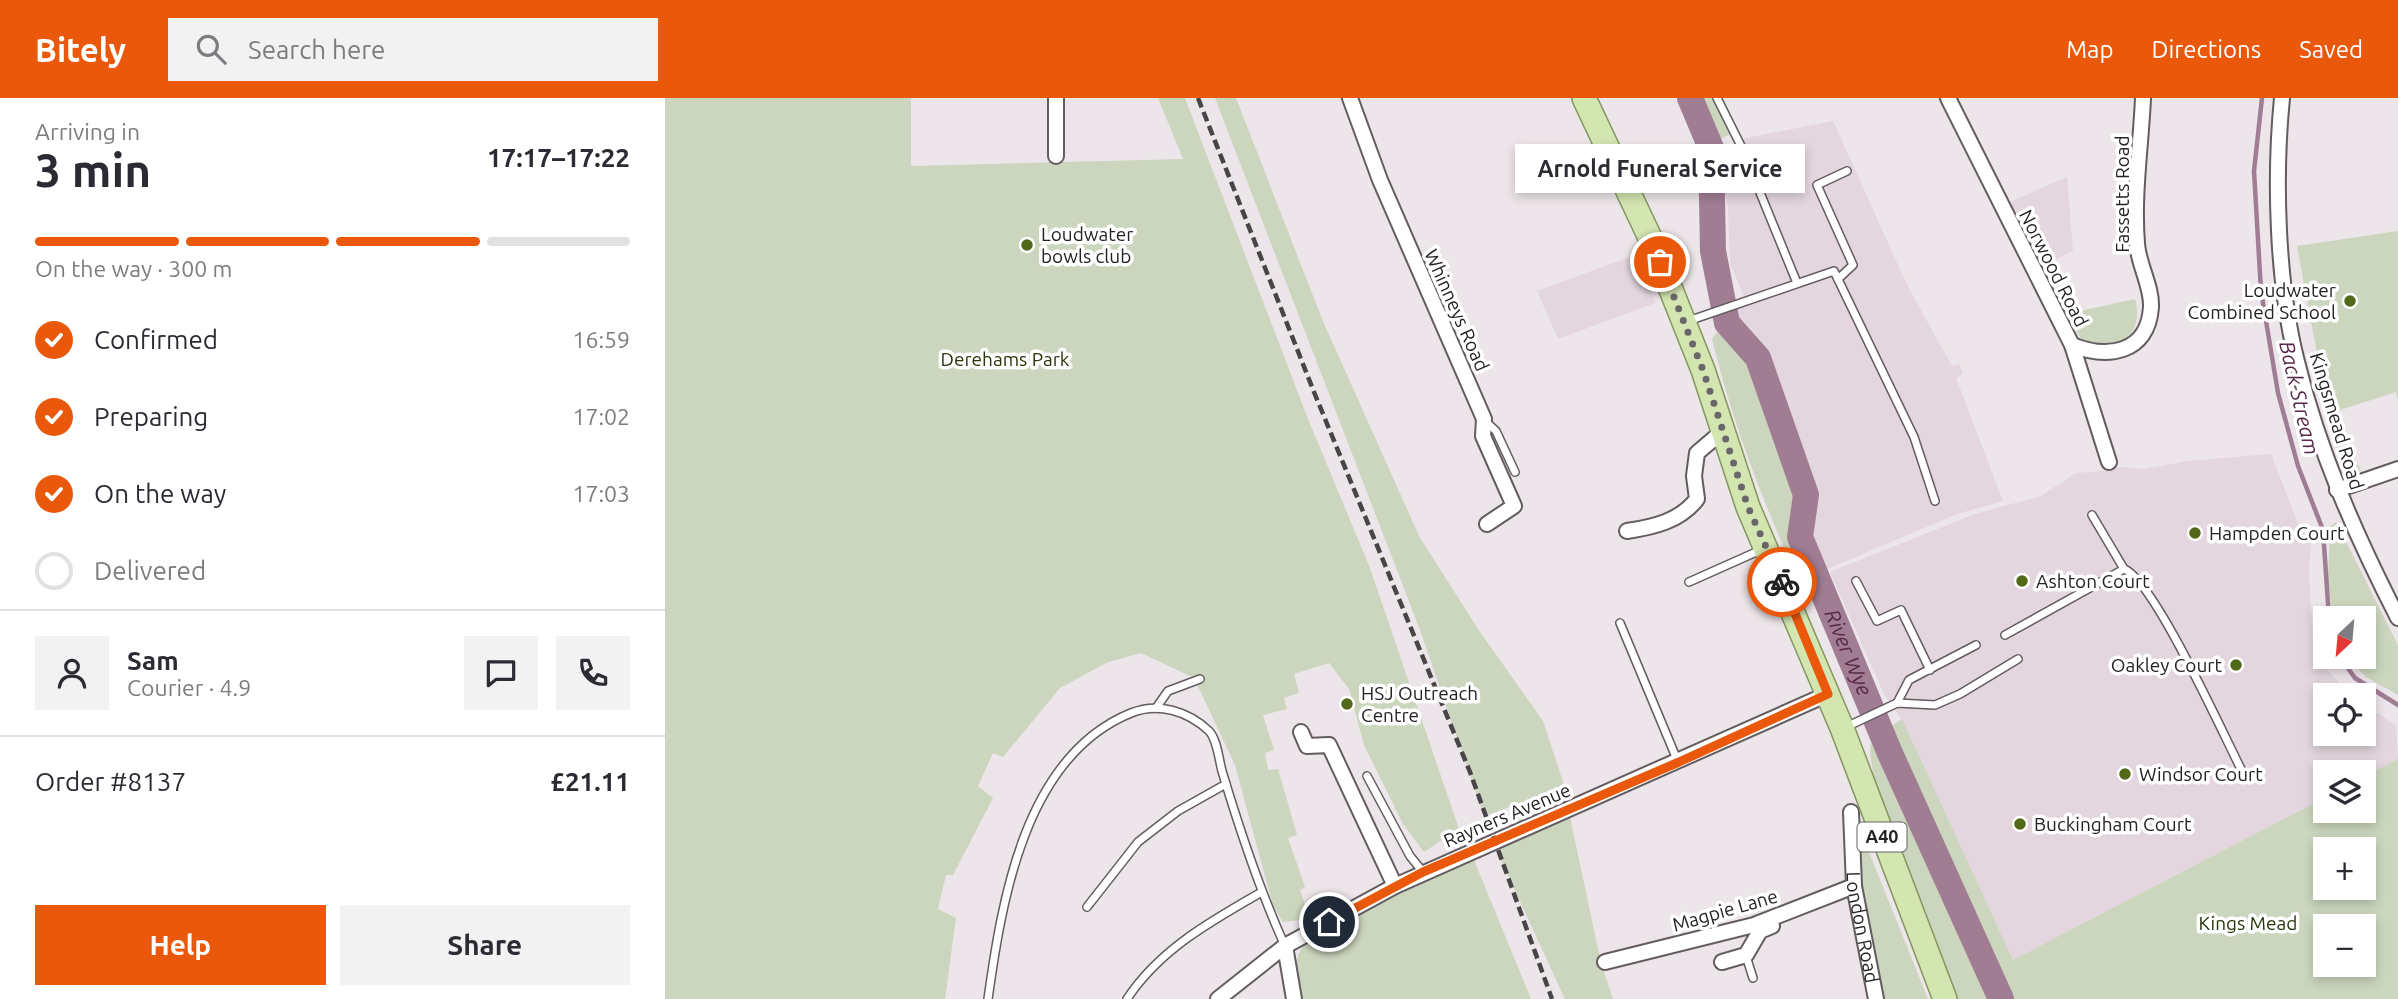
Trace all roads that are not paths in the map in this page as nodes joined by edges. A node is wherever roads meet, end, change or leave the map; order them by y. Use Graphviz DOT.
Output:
graph roads {
  1 [pos="1056,98"];
  2 [pos="1350,98"];
  3 [pos="1584,98"];
  4 [pos="1717,98"];
  5 [pos="1948,98"];
  6 [pos="2143,98"];
  7 [pos="2282,98"];
  8 [pos="1056,156"];
  9 [pos="1847,171"];
  10 [pos="1838,279"];
  11 [pos="1797,283"];
  12 [pos="1684,322"];
  13 [pos="2071,345"];
  14 [pos="1484,419"];
  15 [pos="1724,430"];
  16 [pos="2109,462"];
  17 [pos="2398,469"];
  18 [pos="1514,472"];
  19 [pos="2337,490"];
  20 [pos="1935,501"];
  21 [pos="2092,515"];
  22 [pos="1486,524"];
  23 [pos="1627,531"];
  24 [pos="1767,547"];
  25 [pos="2124,569"];
  26 [pos="1856,581"];
  27 [pos="1689,582"];
  28 [pos="2398,618"];
  29 [pos="1620,623"];
  30 [pos="2005,635"];
  31 [pos="1976,645"];
  32 [pos="2018,659"];
  33 [pos="1930,670"];
  34 [pos="1200,679"];
  35 [pos="1828,694"];
  36 [pos="1893,705"];
  37 [pos="1156,708"];
  38 [pos="1852,724"];
  39 [pos="1301,732"];
  40 [pos="1679,762"];
  41 [pos="1367,776"];
  42 [pos="2246,779"];
  43 [pos="1226,784"];
  44 [pos="1851,812"];
  45 [pos="1423,872"];
  46 [pos="1395,886"];
  47 [pos="1855,890"];
  48 [pos="1261,893"];
  49 [pos="1087,908"];
  50 [pos="1285,946"];
  51 [pos="1746,955"];
  52 [pos="1605,962"];
  53 [pos="1722,962"];
  54 [pos="1753,978"];
  55 [pos="988,999"];
  56 [pos="1127,999"];
  57 [pos="1218,999"];
  58 [pos="1294,999"];
  59 [pos="1876,999"];
  60 [pos="1945,999"];
  1 -- 8 [label="street"];
  2 -- 14 [label="street, Whinneys Road"];
  3 -- 12 [label="main road, London Road / A40"];
  4 -- 11 [label="lane"];
  5 -- 13 [label="street, Norwood Road"];
  6 -- 13 [label="street, Fassetts Road"];
  7 -- 19 [label="street, Kingsmead Road"];
  9 -- 10 [label="lane"];
  10 -- 11 [label="lane"];
  10 -- 20 [label="lane"];
  11 -- 12 [label="lane"];
  12 -- 15 [label="main road, London Road / A40"];
  13 -- 16 [label="street, Norwood Road"];
  14 -- 18 [label="lane"];
  14 -- 22 [label="street, Whinneys Road"];
  15 -- 23 [label="street"];
  15 -- 24 [label="main road, London Road / A40"];
  17 -- 19 [label="street"];
  19 -- 28 [label="street, Kingsmead Road"];
  21 -- 25 [label="lane"];
  24 -- 27 [label="lane"];
  24 -- 35 [label="main road, London Road / A40"];
  25 -- 30 [label="lane"];
  25 -- 42 [label="lane"];
  26 -- 33 [label="lane"];
  29 -- 40 [label="lane"];
  31 -- 33 [label="lane"];
  32 -- 36 [label="lane"];
  33 -- 36 [label="lane"];
  34 -- 37 [label="lane"];
  35 -- 38 [label="main road, London Road / A40"];
  35 -- 40 [label="street, Rayners Avenue"];
  36 -- 38 [label="lane"];
  37 -- 43 [label="lane"];
  37 -- 55 [label="lane"];
  38 -- 60 [label="main road, London Road / A40"];
  39 -- 46 [label="street"];
  40 -- 45 [label="street, Rayners Avenue"];
  41 -- 45 [label="lane"];
  43 -- 48 [label="lane"];
  43 -- 49 [label="lane"];
  44 -- 47 [label="street, London Road"];
  45 -- 46 [label="street, Rayners Avenue"];
  46 -- 50 [label="street, Rayners Avenue"];
  47 -- 51 [label="street"];
  47 -- 52 [label="street, Magpie Lane"];
  47 -- 59 [label="street, London Road"];
  48 -- 50 [label="lane"];
  48 -- 56 [label="lane"];
  50 -- 57 [label="street, Rayners Avenue"];
  50 -- 58 [label="street"];
  51 -- 53 [label="street"];
  51 -- 54 [label="lane"];
}
